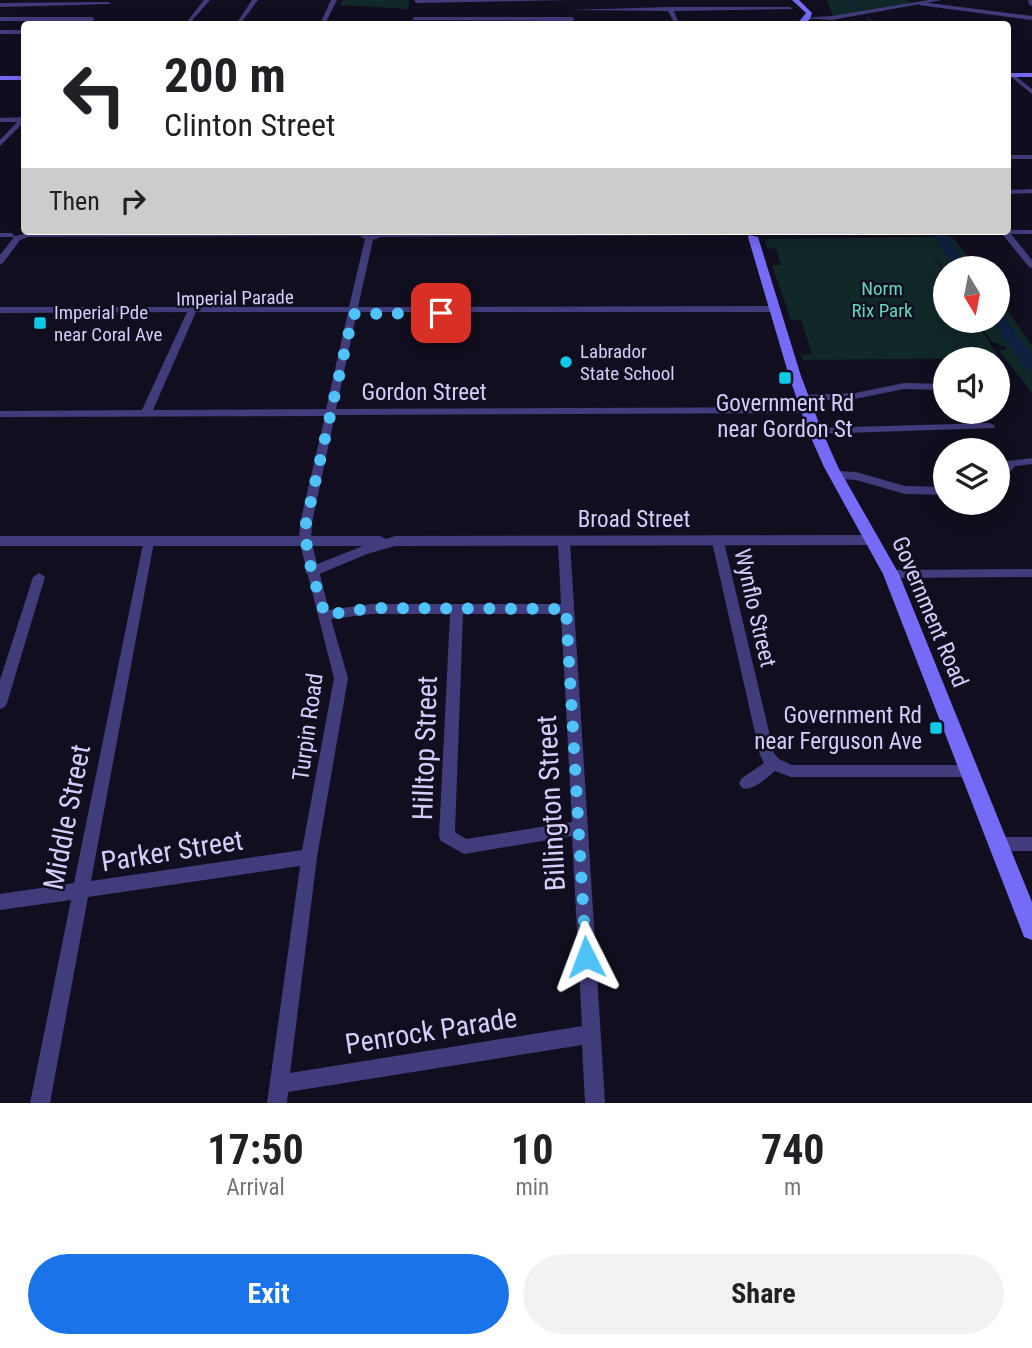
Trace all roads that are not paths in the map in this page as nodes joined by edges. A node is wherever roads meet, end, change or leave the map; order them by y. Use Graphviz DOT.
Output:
graph roads {
  1 [pos="207,0"];
  2 [pos="255,0"];
  3 [pos="334,0"];
  4 [pos="416,0"];
  5 [pos="569,0"];
  6 [pos="678,0"];
  7 [pos="741,0"];
  8 [pos="795,0"];
  9 [pos="939,0"];
  10 [pos="110,2"];
  11 [pos="921,4"];
  12 [pos="0,5"];
  13 [pos="670,9"];
  14 [pos="683,9"];
  15 [pos="747,9"];
  16 [pos="790,9"];
  17 [pos="571,10"];
  18 [pos="805,18"];
  19 [pos="0,19"];
  20 [pos="92,19"];
  21 [pos="1032,19"];
  22 [pos="90,21"];
  23 [pos="190,21"];
  24 [pos="240,21"];
  25 [pos="324,21"];
  26 [pos="414,21"];
  27 [pos="573,21"];
  28 [pos="676,21"];
  29 [pos="0,32"];
  30 [pos="21,32"];
  31 [pos="1011,75"];
  32 [pos="1032,75"];
  33 [pos="1011,76"];
  34 [pos="0,78"];
  35 [pos="21,78"];
  36 [pos="1032,92"];
  37 [pos="0,120"];
  38 [pos="21,120"];
  39 [pos="21,123"];
  40 [pos="0,144"];
  41 [pos="1011,157"];
  42 [pos="1032,157"];
  43 [pos="1032,191"];
  44 [pos="1011,192"];
  45 [pos="1011,232"];
  46 [pos="1032,232"];
  47 [pos="21,234"];
  48 [pos="0,235"];
  49 [pos="370,235"];
  50 [pos="753,235"];
  51 [pos="1007,235"];
  52 [pos="0,261"];
  53 [pos="1032,265"];
  54 [pos="774,309"];
  55 [pos="0,310"];
  56 [pos="470,311"];
  57 [pos="354,312"];
  58 [pos="122,313"];
  59 [pos="192,313"];
  60 [pos="0,317"];
  61 [pos="933,387"];
  62 [pos="804,404"];
  63 [pos="146,413"];
  64 [pos="0,414"];
  65 [pos="330,414"];
  66 [pos="990,426"];
  67 [pos="815,431"];
  68 [pos="1032,461"];
  69 [pos="1010,465"];
  70 [pos="835,475"];
  71 [pos="933,491"];
  72 [pos="305,540"];
  73 [pos="873,540"];
  74 [pos="0,541"];
  75 [pos="395,541"];
  76 [pos="148,542"];
  77 [pos="564,542"];
  78 [pos="718,542"];
  79 [pos="312,572"];
  80 [pos="1032,573"];
  81 [pos="891,574"];
  82 [pos="39,577"];
  83 [pos="566,609"];
  84 [pos="457,610"];
  85 [pos="325,615"];
  86 [pos="1,697"];
  87 [pos="774,764"];
  88 [pos="969,771"];
  89 [pos="747,783"];
  90 [pos="579,828"];
  91 [pos="998,844"];
  92 [pos="1032,844"];
  93 [pos="309,857"];
  94 [pos="80,891"];
  95 [pos="0,902"];
  96 [pos="1032,929"];
  97 [pos="591,1034"];
  98 [pos="278,1094"];
  99 [pos="40,1103"];
  100 [pos="595,1103"];
  1 -- 23 [label="street"];
  2 -- 24 [label="street"];
  3 -- 25 [label="street"];
  4 -- 5 [label="street"];
  4 -- 26 [label="street"];
  5 -- 17 [label="street"];
  6 -- 14 [label="street"];
  7 -- 15 [label="street"];
  8 -- 18 [label="main road"];
  9 -- 11 [label="street"];
  10 -- 12 [label="street"];
  10 -- 20 [label="street"];
  11 -- 18 [label="street"];
  11 -- 21 [label="street"];
  13 -- 14 [label="street"];
  13 -- 17 [label="street"];
  13 -- 28 [label="street"];
  14 -- 15 [label="street"];
  15 -- 16 [label="street"];
  17 -- 27 [label="street"];
  19 -- 20 [label="street"];
  20 -- 22 [label="street"];
  29 -- 30 [label="street"];
  31 -- 32 [label="main road"];
  33 -- 36 [label="street"];
  34 -- 35 [label="main road"];
  37 -- 38 [label="street"];
  39 -- 40 [label="street"];
  41 -- 42 [label="street"];
  43 -- 44 [label="street"];
  45 -- 46 [label="street"];
  47 -- 48 [label="street"];
  47 -- 52 [label="street"];
  49 -- 57 [label="street, Turpin Road"];
  50 -- 54 [label="main road, Government Road"];
  51 -- 53 [label="street"];
  54 -- 56 [label="street, Imperial Parade"];
  54 -- 62 [label="main road, Government Road"];
  55 -- 58 [label="street, Imperial Parade"];
  56 -- 57 [label="street, Imperial Parade"];
  57 -- 59 [label="street, Imperial Parade"];
  57 -- 65 [label="street, Turpin Road"];
  58 -- 59 [label="street, Imperial Parade"];
  58 -- 60 [label="street, Imperial Parade"];
  59 -- 63 [label="street"];
  61 -- 62 [label="street, Gordon Street"];
  62 -- 65 [label="street, Gordon Street"];
  62 -- 67 [label="main road, Government Road"];
  63 -- 64 [label="street, Gordon Street"];
  63 -- 65 [label="street, Gordon Street"];
  65 -- 72 [label="street, Turpin Road"];
  66 -- 67 [label="street"];
  67 -- 70 [label="main road, Government Road"];
  68 -- 69 [label="street"];
  70 -- 71 [label="street"];
  70 -- 73 [label="main road, Government Road"];
  72 -- 75 [label="street, Broad Street"];
  72 -- 76 [label="street, Broad Street"];
  72 -- 79 [label="street, Turpin Road"];
  73 -- 78 [label="street, Broad Street"];
  73 -- 81 [label="main road, Government Road"];
  74 -- 76 [label="street, Broad Street"];
  75 -- 77 [label="street, Broad Street"];
  75 -- 79 [label="street, Broad Street"];
  76 -- 94 [label="street, Middle Street"];
  77 -- 78 [label="street, Broad Street"];
  77 -- 83 [label="street, Billington Street"];
  78 -- 87 [label="street, Wynflo Street"];
  79 -- 85 [label="street, Turpin Road"];
  80 -- 81 [label="street"];
  81 -- 88 [label="main road, Government Road"];
  82 -- 86 [label="street"];
  83 -- 84 [label="street"];
  83 -- 90 [label="street, Billington Street"];
  84 -- 85 [label="street"];
  84 -- 90 [label="street, Hilltop Street"];
  85 -- 93 [label="street, Turpin Road"];
  87 -- 88 [label="street"];
  87 -- 89 [label="street"];
  88 -- 91 [label="main road, Government Road"];
  90 -- 97 [label="street, Billington Street"];
  91 -- 92 [label="street"];
  91 -- 96 [label="main road, Government Road"];
  93 -- 94 [label="street, Parker Street"];
  93 -- 98 [label="street, Turpin Road"];
  94 -- 95 [label="street, Parker Street"];
  94 -- 99 [label="street, Middle Street"];
  97 -- 98 [label="street, Penrock Parade"];
  97 -- 100 [label="street, Billington Street"];
}
